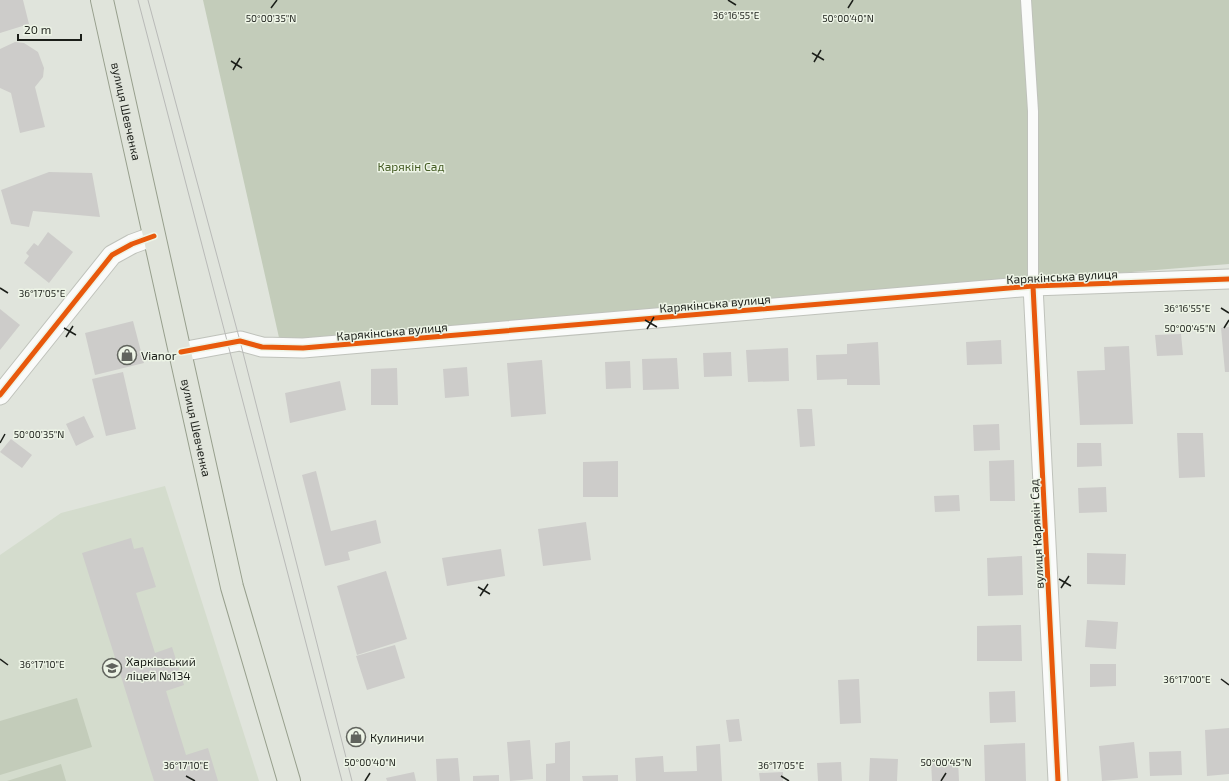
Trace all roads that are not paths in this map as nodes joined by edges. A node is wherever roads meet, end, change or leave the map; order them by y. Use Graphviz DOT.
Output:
graph roads {
  1 [pos="102,0"];
  2 [pos="1026,0"];
  3 [pos="154,236"];
  4 [pos="1229,279"];
  5 [pos="1033,286"];
  6 [pos="181,352"];
  7 [pos="0,395"];
  8 [pos="289,781"];
  9 [pos="1058,781"];
  1 -- 3 [label="main road, вулиця Шевченка"];
  2 -- 5 [label="lane"];
  3 -- 6 [label="main road, вулиця Шевченка"];
  3 -- 7 [label="street"];
  4 -- 5 [label="street, Карякінська вулиця"];
  5 -- 6 [label="street, Карякінська вулиця"];
  5 -- 9 [label="street, вулиця Карякін Сад"];
  6 -- 8 [label="main road, вулиця Шевченка"];
}
